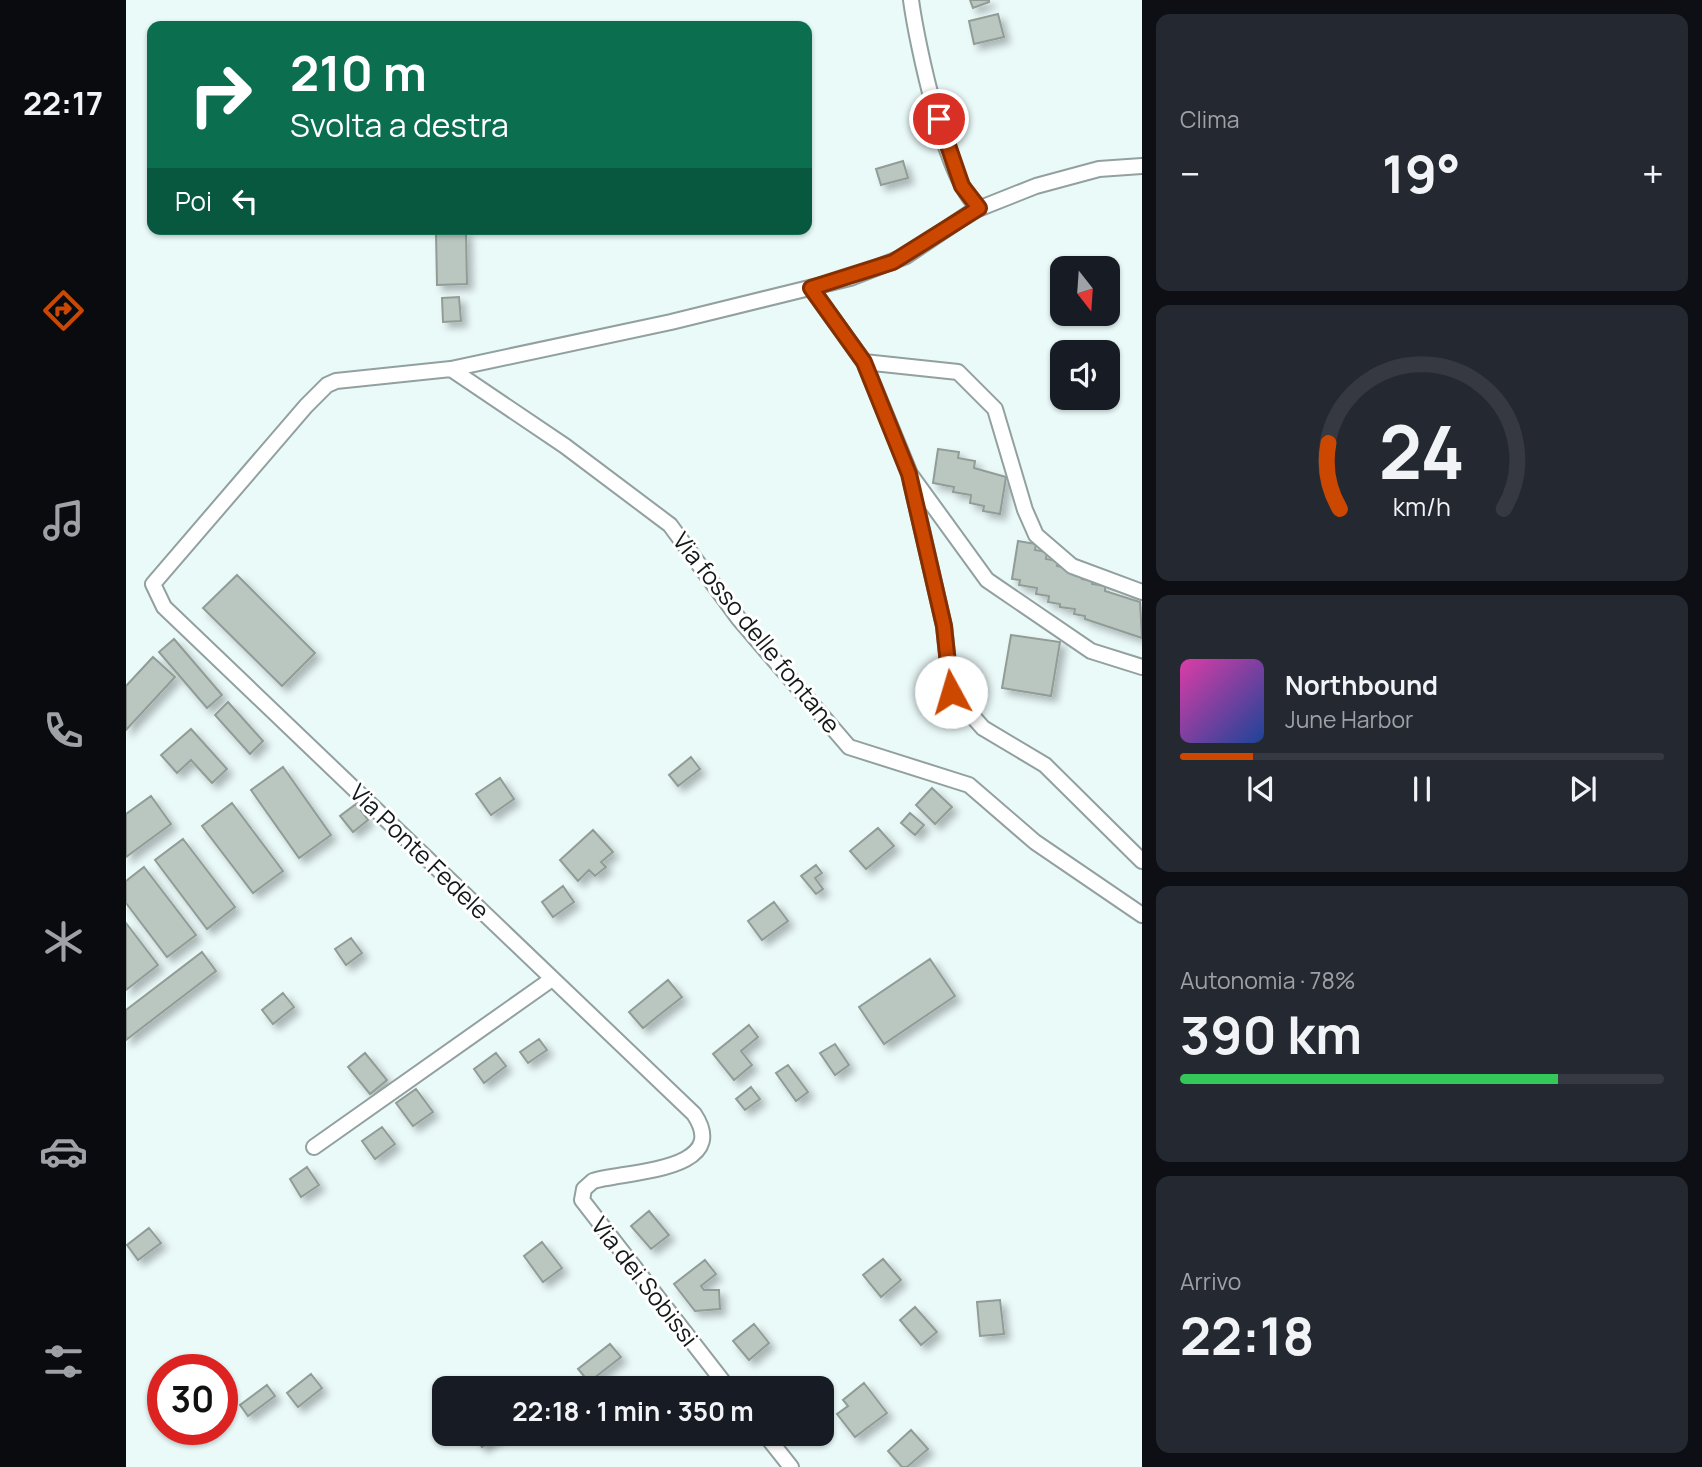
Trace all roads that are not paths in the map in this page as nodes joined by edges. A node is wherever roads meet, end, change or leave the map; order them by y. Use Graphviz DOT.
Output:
graph roads {
  1 [pos="911,0"];
  2 [pos="1142,166"];
  3 [pos="979,208"];
  4 [pos="811,288"];
  5 [pos="864,362"];
  6 [pos="451,369"];
  7 [pos="909,474"];
  8 [pos="1142,592"];
  9 [pos="1142,667"];
  10 [pos="1142,861"];
  11 [pos="1142,915"];
  12 [pos="552,979"];
  13 [pos="314,1147"];
  14 [pos="586,1209"];
  15 [pos="718,1376"];
  16 [pos="775,1446"];
  17 [pos="792,1467"];
  1 -- 3 [label="street"];
  2 -- 3 [label="street"];
  3 -- 4 [label="street"];
  4 -- 5 [label="street"];
  4 -- 6 [label="street"];
  5 -- 7 [label="street"];
  5 -- 8 [label="street"];
  6 -- 11 [label="street, Via fosso delle fontane"];
  6 -- 12 [label="street, Via Ponte Fedele"];
  7 -- 9 [label="street"];
  7 -- 10 [label="street"];
  12 -- 13 [label="street"];
  12 -- 14 [label="street, Via Ponte Fedele"];
  14 -- 15 [label="street, Via dei Sobissi"];
  16 -- 17 [label="street"];
}
